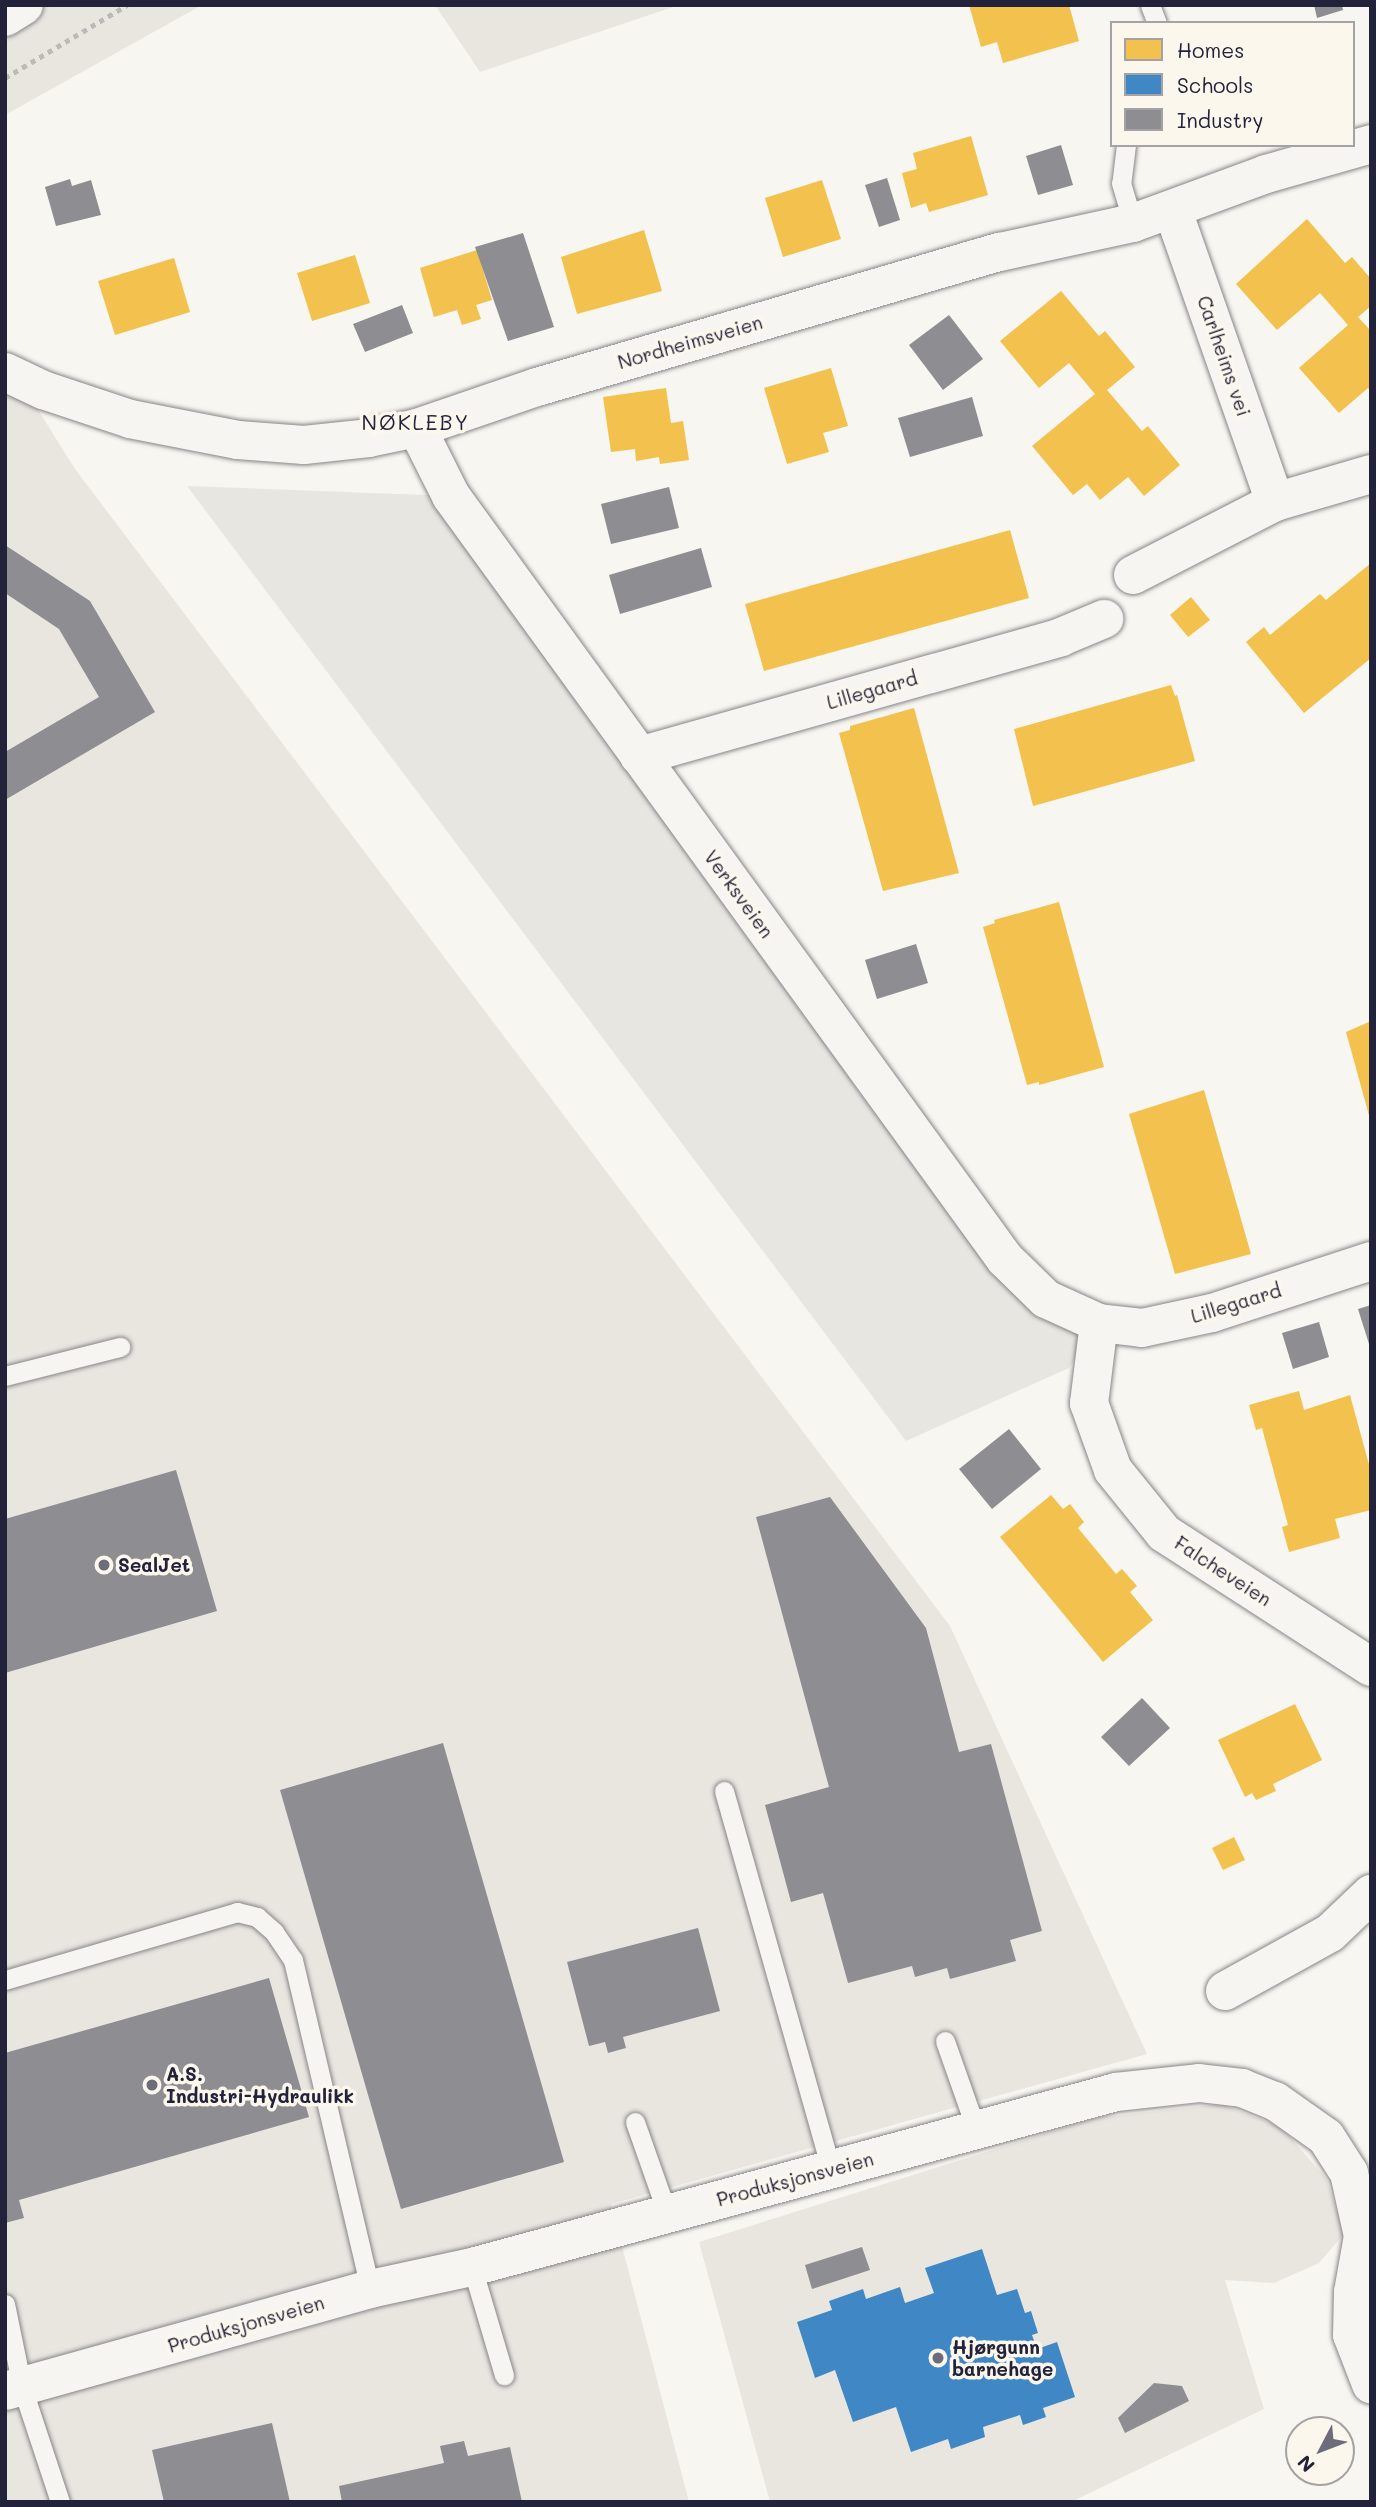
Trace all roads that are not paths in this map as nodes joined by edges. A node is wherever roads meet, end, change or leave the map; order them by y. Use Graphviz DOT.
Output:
graph roads {
  1 [pos="24,5"];
  2 [pos="5,17"];
  3 [pos="1371,144"];
  4 [pos="1126,147"];
  5 [pos="1173,210"];
  6 [pos="1133,223"];
  7 [pos="5,372"];
  8 [pos="417,428"];
  9 [pos="1371,474"];
  10 [pos="1275,502"];
  11 [pos="1133,575"];
  12 [pos="1104,619"];
  13 [pos="639,756"];
  14 [pos="1371,1261"];
  15 [pos="1099,1323"];
  16 [pos="120,1346"];
  17 [pos="5,1376"];
  18 [pos="1371,1667"];
  19 [pos="723,1791"];
  20 [pos="1371,1894"];
  21 [pos="5,1980"];
  22 [pos="1225,1991"];
  23 [pos="945,2041"];
  24 [pos="635,2122"];
  25 [pos="976,2129"];
  26 [pos="831,2170"];
  27 [pos="667,2213"];
  28 [pos="472,2266"];
  29 [pos="370,2289"];
  30 [pos="5,2304"];
  31 [pos="504,2375"];
  32 [pos="1371,2384"];
  33 [pos="14,2389"];
  34 [pos="60,2502"];
  1 -- 2 [label="street"];
  3 -- 5 [label="street, Nordheimsveien"];
  4 -- 6 [label="lane"];
  5 -- 6 [label="street, Nordheimsveien"];
  5 -- 10 [label="street, Carlheims vei"];
  6 -- 8 [label="street, Nordheimsveien"];
  7 -- 8 [label="street, Nordheimsveien"];
  8 -- 13 [label="street, Verksveien"];
  9 -- 10 [label="street"];
  10 -- 11 [label="street"];
  12 -- 13 [label="street, Lillegaard"];
  13 -- 15 [label="street, Verksveien"];
  14 -- 15 [label="street, Lillegaard"];
  15 -- 18 [label="street, Falcheveien"];
  16 -- 17 [label="lane"];
  19 -- 26 [label="lane"];
  20 -- 22 [label="street"];
  21 -- 29 [label="lane"];
  23 -- 25 [label="lane"];
  24 -- 27 [label="lane"];
  25 -- 26 [label="street, Produksjonsveien"];
  25 -- 32 [label="street, Produksjonsveien"];
  26 -- 27 [label="street, Produksjonsveien"];
  27 -- 28 [label="street, Produksjonsveien"];
  28 -- 29 [label="street, Produksjonsveien"];
  28 -- 31 [label="lane"];
  29 -- 33 [label="street, Produksjonsveien"];
  30 -- 33 [label="lane"];
  33 -- 34 [label="lane"];
}
